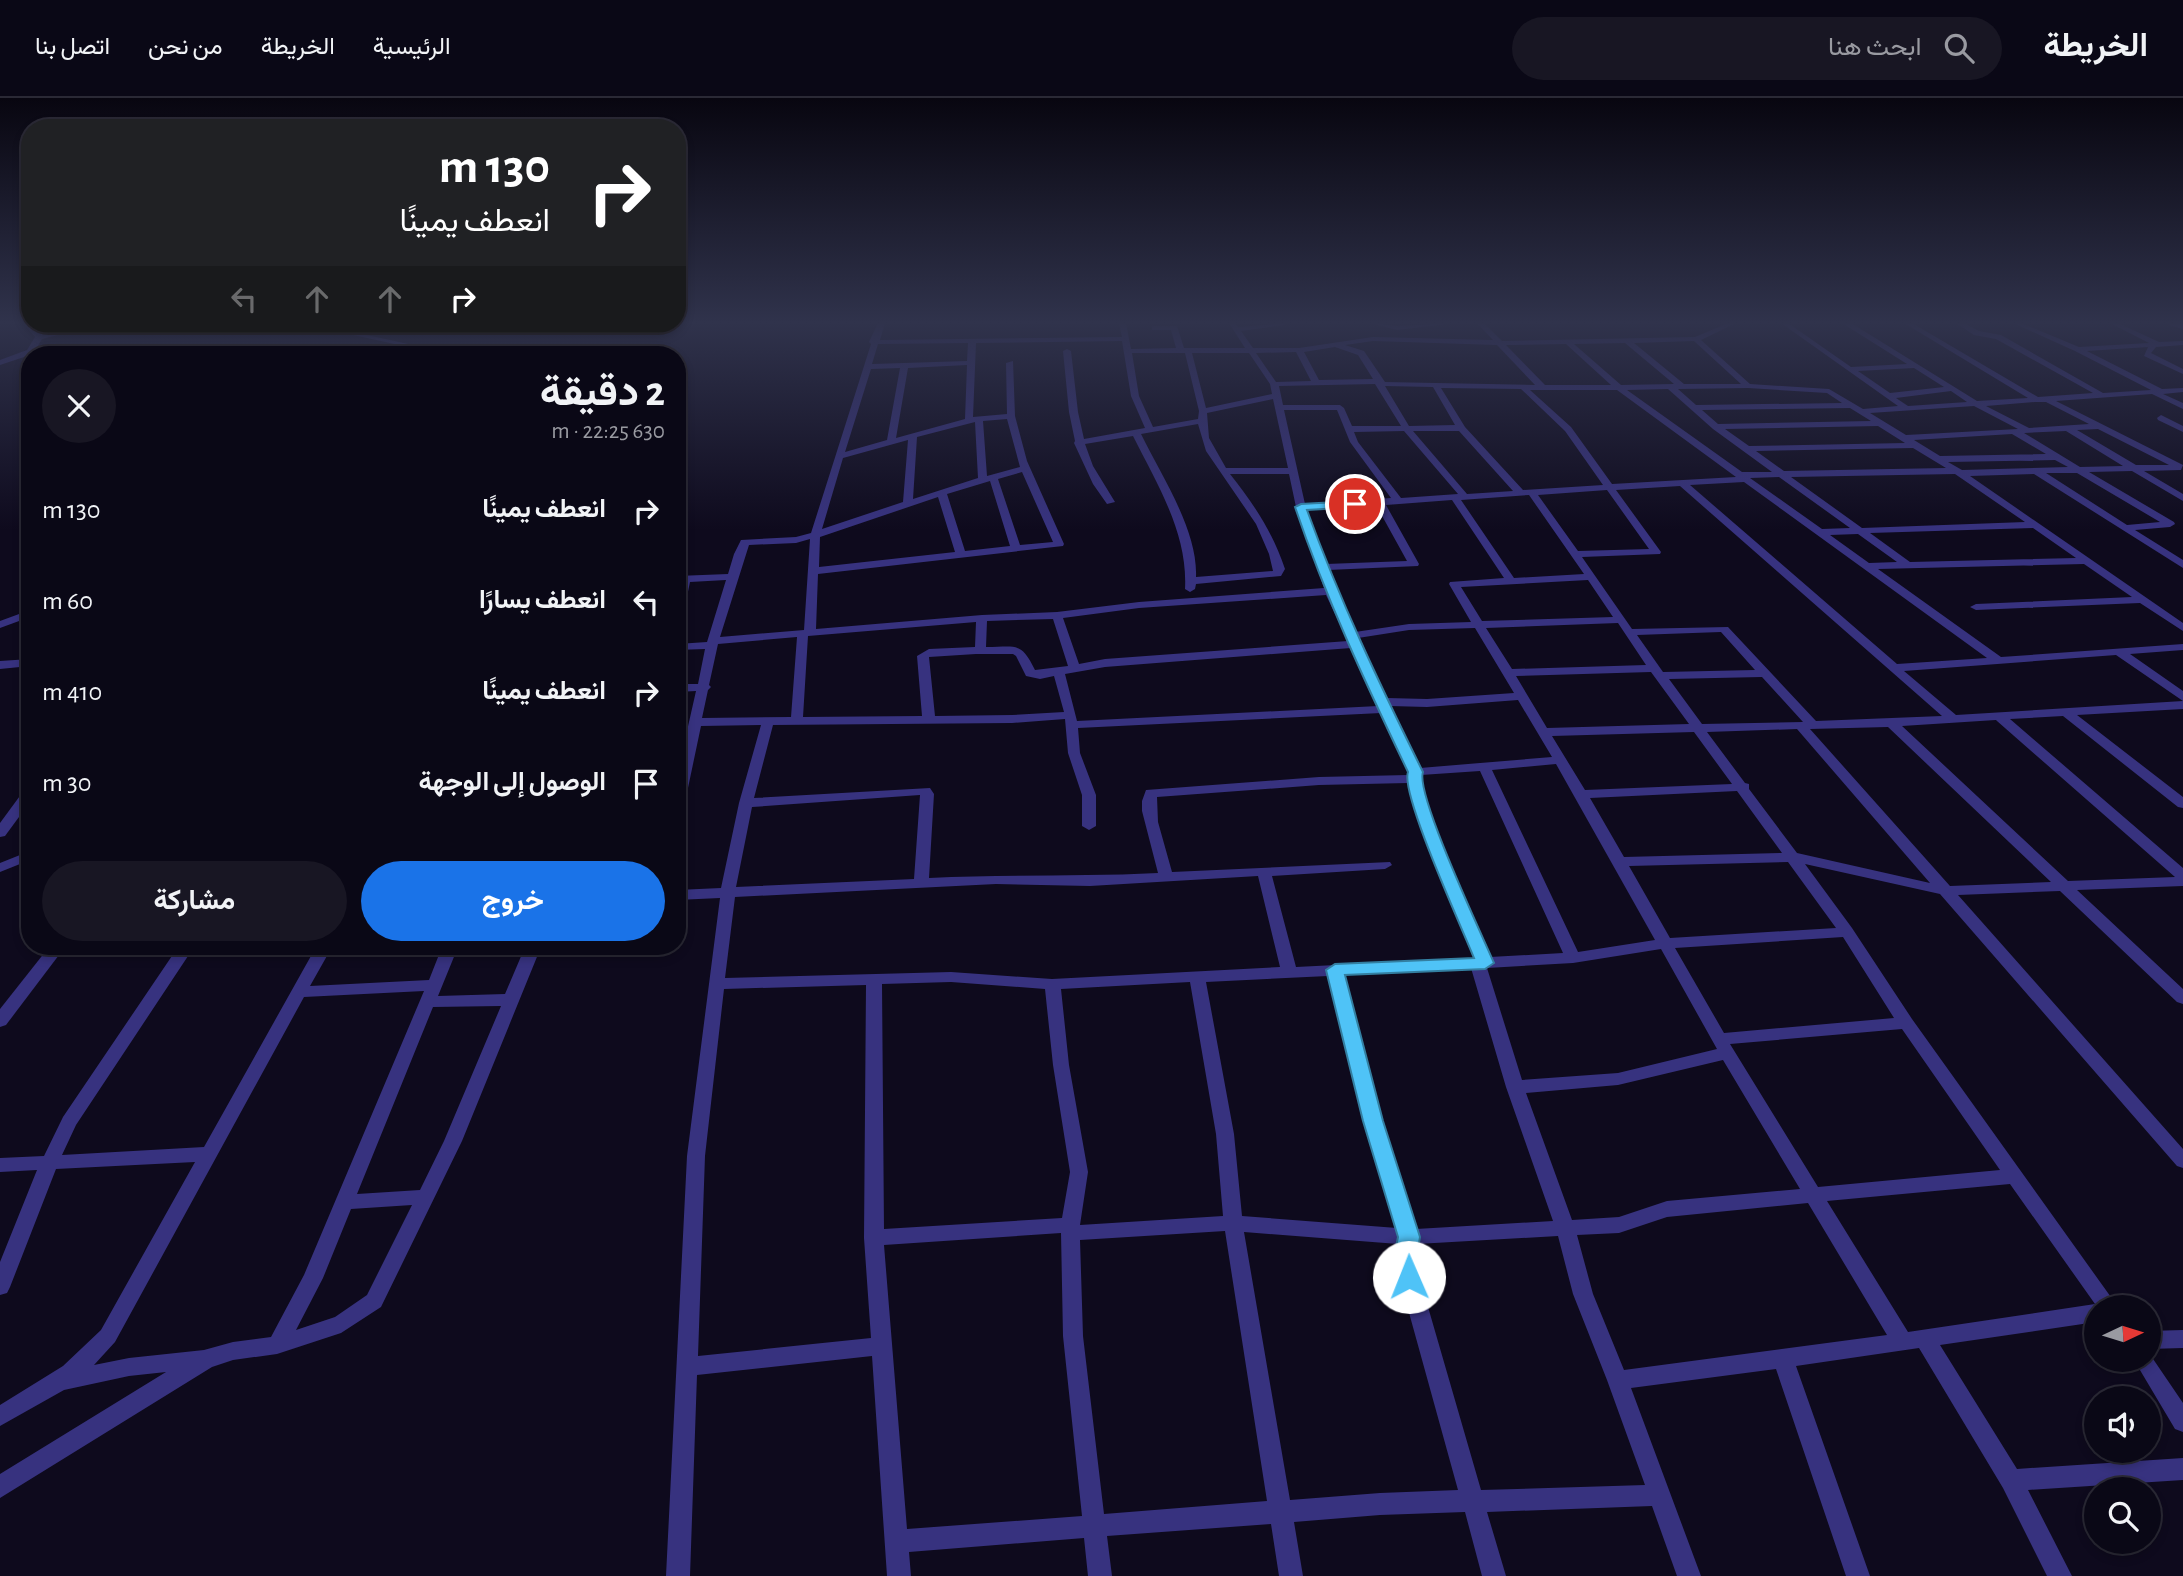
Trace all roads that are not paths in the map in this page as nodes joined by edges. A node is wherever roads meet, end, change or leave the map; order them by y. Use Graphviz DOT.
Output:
graph roads {
  1 [pos="858,392"];
  2 [pos="900,392"];
  3 [pos="973,392"];
  4 [pos="1011,392"];
  5 [pos="1072,392"];
  6 [pos="1134,392"];
  7 [pos="1196,392"];
  8 [pos="1276,392"];
  9 [pos="1386,392"];
  10 [pos="1440,392"];
  11 [pos="1528,392"];
  12 [pos="1625,392"];
  13 [pos="1675,392"];
  14 [pos="1831,392"];
  15 [pos="1883,392"];
  16 [pos="1925,392"];
  17 [pos="1956,392"];
  18 [pos="2027,392"];
  19 [pos="2095,392"];
  20 [pos="2158,392"];
  21 [pos="1889,396"];
  22 [pos="2104,397"];
  23 [pos="2043,401"];
  24 [pos="1279,402"];
  25 [pos="1978,405"];
  26 [pos="2183,406"];
  27 [pos="1693,408"];
  28 [pos="1860,408"];
  29 [pos="1907,409"];
  30 [pos="1011,416"];
  31 [pos="1202,416"];
  32 [pos="2183,416"];
  33 [pos="974,419"];
  34 [pos="1883,423"];
  35 [pos="2102,426"];
  36 [pos="1716,427"];
  37 [pos="1461,428"];
  38 [pos="2066,428"];
  39 [pos="1348,429"];
  40 [pos="1407,429"];
  41 [pos="2183,429"];
  42 [pos="2027,430"];
  43 [pos="1150,431"];
  44 [pos="2015,432"];
  45 [pos="1136,434"];
  46 [pos="913,436"];
  47 [pos="1906,438"];
  48 [pos="891,443"];
  49 [pos="1078,443"];
  50 [pos="1917,445"];
  51 [pos="1747,449"];
  52 [pos="2183,455"];
  53 [pos="2159,456"];
  54 [pos="838,457"];
  55 [pos="2056,457"];
  56 [pos="1938,459"];
  57 [pos="2136,468"];
  58 [pos="2182,468"];
  59 [pos="1025,469"];
  60 [pos="2078,470"];
  61 [pos="1223,471"];
  62 [pos="1294,471"];
  63 [pos="1958,472"];
  64 [pos="2036,472"];
  65 [pos="1783,474"];
  66 [pos="1742,477"];
  67 [pos="988,478"];
  68 [pos="1682,484"];
  69 [pos="1609,489"];
  70 [pos="1527,493"];
  71 [pos="942,494"];
  72 [pos="1460,498"];
  73 [pos="2183,498"];
  74 [pos="1110,502"];
  75 [pos="1399,502"];
  76 [pos="1380,503"];
  77 [pos="908,505"];
  78 [pos="1301,507"];
  79 [pos="2035,524"];
  80 [pos="2125,528"];
  81 [pos="1857,529"];
  82 [pos="1819,532"];
  83 [pos="815,535"];
  84 [pos="1016,548"];
  85 [pos="1577,554"];
  86 [pos="961,556"];
  87 [pos="2088,561"];
  88 [pos="1906,564"];
  89 [pos="2183,565"];
  90 [pos="1865,566"];
  91 [pos="1322,567"];
  92 [pos="814,571"];
  93 [pos="732,576"];
  94 [pos="1592,578"];
  95 [pos="686,579"];
  96 [pos="1192,581"];
  97 [pos="1511,581"];
  98 [pos="1330,591"];
  99 [pos="1189,600"];
  100 [pos="2143,600"];
  101 [pos="1976,607"];
  102 [pos="1057,615"];
  103 [pos="21,617"];
  104 [pos="982,618"];
  105 [pos="1620,620"];
  106 [pos="1478,624"];
  107 [pos="0,625"];
  108 [pos="2183,628"];
  109 [pos="1630,632"];
  110 [pos="807,633"];
  111 [pos="1352,640"];
  112 [pos="713,643"];
  113 [pos="686,646"];
  114 [pos="2183,648"];
  115 [pos="980,652"];
  116 [pos="2120,653"];
  117 [pos="1999,661"];
  118 [pos="21,663"];
  119 [pos="0,666"];
  120 [pos="1074,667"];
  121 [pos="1892,668"];
  122 [pos="1657,672"];
  123 [pos="1509,673"];
  124 [pos="1766,673"];
  125 [pos="1059,674"];
  126 [pos="705,687"];
  127 [pos="686,688"];
  128 [pos="1522,696"];
  129 [pos="2183,697"];
  130 [pos="1384,705"];
  131 [pos="2183,705"];
  132 [pos="2068,714"];
  133 [pos="2001,718"];
  134 [pos="929,720"];
  135 [pos="1070,720"];
  136 [pos="1954,720"];
  137 [pos="768,721"];
  138 [pos="797,721"];
  139 [pos="698,722"];
  140 [pos="1891,723"];
  141 [pos="1807,726"];
  142 [pos="1698,728"];
  143 [pos="1545,732"];
  144 [pos="1561,760"];
  145 [pos="1484,766"];
  146 [pos="686,771"];
  147 [pos="1414,775"];
  148 [pos="1744,787"];
  149 [pos="2183,787"];
  150 [pos="2164,788"];
  151 [pos="1581,794"];
  152 [pos="747,803"];
  153 [pos="21,804"];
  154 [pos="2183,804"];
  155 [pos="1088,826"];
  156 [pos="0,833"];
  157 [pos="1794,857"];
  158 [pos="21,859"];
  159 [pos="1620,862"];
  160 [pos="1385,864"];
  161 [pos="0,868"];
  162 [pos="1264,871"];
  163 [pos="1167,877"];
  164 [pos="2183,879"];
  165 [pos="921,883"];
  166 [pos="2063,885"];
  167 [pos="1947,891"];
  168 [pos="728,892"];
  169 [pos="686,894"];
  170 [pos="1847,932"];
  171 [pos="1666,943"];
  172 [pos="51,955"];
  173 [pos="181,955"];
  174 [pos="320,955"];
  175 [pos="446,955"];
  176 [pos="529,955"];
  177 [pos="1573,958"];
  178 [pos="1481,963"];
  179 [pos="1335,970"];
  180 [pos="1289,971"];
  181 [pos="1197,975"];
  182 [pos="874,980"];
  183 [pos="719,984"];
  184 [pos="1052,984"];
  185 [pos="300,992"];
  186 [pos="429,994"];
  187 [pos="2183,998"];
  188 [pos="509,1000"];
  189 [pos="0,1021"];
  190 [pos="1906,1023"];
  191 [pos="1723,1046"];
  192 [pos="1515,1087"];
  193 [pos="207,1154"];
  194 [pos="50,1161"];
  195 [pos="2183,1161"];
  196 [pos="0,1165"];
  197 [pos="2013,1176"];
  198 [pos="1815,1197"];
  199 [pos="426,1198"];
  200 [pos="344,1202"];
  201 [pos="1233,1223"];
  202 [pos="1565,1227"];
  203 [pos="1071,1229"];
  204 [pos="1409,1237"];
  205 [pos="874,1238"];
  206 [pos="0,1287"];
  207 [pos="2099,1295"];
  208 [pos="2084,1315"];
  209 [pos="2183,1339"];
  210 [pos="1913,1340"];
  211 [pos="2161,1340"];
  212 [pos="277,1345"];
  213 [pos="881,1346"];
  214 [pos="206,1359"];
  215 [pos="1783,1359"];
  216 [pos="687,1367"];
  217 [pos="2152,1372"];
  218 [pos="1618,1380"];
  219 [pos="62,1382"];
  220 [pos="0,1416"];
  221 [pos="2183,1422"];
  222 [pos="2183,1469"];
  223 [pos="2011,1480"];
  224 [pos="0,1487"];
  225 [pos="1659,1494"];
  226 [pos="1471,1500"];
  227 [pos="1279,1511"];
  228 [pos="1093,1525"];
  229 [pos="899,1541"];
  230 [pos="678,1576"];
  231 [pos="899,1576"];
  232 [pos="1100,1576"];
  233 [pos="1291,1576"];
  234 [pos="1494,1576"];
  235 [pos="1689,1576"];
  236 [pos="1858,1576"];
  237 [pos="2060,1576"];
  1 -- 54 [label="street"];
  2 -- 48 [label="street"];
  3 -- 33 [label="street"];
  4 -- 30 [label="street"];
  5 -- 49 [label="street"];
  6 -- 43 [label="street"];
  7 -- 31 [label="street"];
  8 -- 24 [label="street"];
  9 -- 40 [label="street"];
  10 -- 37 [label="street"];
  11 -- 69 [label="street"];
  12 -- 66 [label="street"];
  13 -- 27 [label="street"];
  14 -- 28 [label="street"];
  15 -- 21 [label="street"];
  16 -- 21 [label="street"];
  17 -- 25 [label="street"];
  18 -- 23 [label="street"];
  19 -- 22 [label="street"];
  20 -- 22 [label="street"];
  20 -- 26 [label="street"];
  21 -- 29 [label="street"];
  22 -- 23 [label="street"];
  23 -- 25 [label="street"];
  23 -- 35 [label="street"];
  24 -- 31 [label="street"];
  24 -- 39 [label="street"];
  24 -- 62 [label="street"];
  25 -- 29 [label="street"];
  25 -- 42 [label="street"];
  27 -- 28 [label="street"];
  27 -- 36 [label="street"];
  28 -- 29 [label="street"];
  28 -- 34 [label="street"];
  30 -- 33 [label="street"];
  30 -- 59 [label="street"];
  31 -- 43 [label="street"];
  31 -- 61 [label="street"];
  32 -- 41 [label="street"];
  33 -- 46 [label="street"];
  33 -- 67 [label="street"];
  34 -- 36 [label="street"];
  34 -- 47 [label="street"];
  35 -- 38 [label="street"];
  35 -- 53 [label="street"];
  36 -- 51 [label="street"];
  37 -- 40 [label="street"];
  37 -- 70 [label="street"];
  38 -- 42 [label="street"];
  38 -- 57 [label="street"];
  39 -- 40 [label="street"];
  39 -- 75 [label="street"];
  40 -- 72 [label="street"];
  42 -- 44 [label="street"];
  43 -- 45 [label="street"];
  44 -- 47 [label="street"];
  44 -- 55 [label="street"];
  45 -- 49 [label="street"];
  45 -- 96 [label="street"];
  46 -- 48 [label="street"];
  46 -- 77 [label="street"];
  47 -- 50 [label="street"];
  48 -- 54 [label="street"];
  49 -- 74 [label="street"];
  50 -- 51 [label="street"];
  50 -- 56 [label="street"];
  51 -- 65 [label="street"];
  52 -- 53 [label="street"];
  53 -- 58 [label="street"];
  54 -- 83 [label="street"];
  55 -- 56 [label="street"];
  55 -- 60 [label="street"];
  56 -- 63 [label="street"];
  57 -- 58 [label="street"];
  57 -- 60 [label="street"];
  57 -- 73 [label="street"];
  59 -- 67 [label="street"];
  59 -- 84 [label="street"];
  60 -- 64 [label="street"];
  60 -- 80 [label="street"];
  61 -- 62 [label="street"];
  61 -- 96 [label="street"];
  62 -- 78 [label="street"];
  63 -- 64 [label="street"];
  63 -- 65 [label="street"];
  63 -- 79 [label="street"];
  64 -- 80 [label="street"];
  65 -- 66 [label="street"];
  65 -- 81 [label="street"];
  66 -- 68 [label="street"];
  66 -- 82 [label="street"];
  67 -- 71 [label="street"];
  67 -- 84 [label="street"];
  68 -- 69 [label="street"];
  68 -- 121 [label="street"];
  69 -- 70 [label="street"];
  69 -- 85 [label="street"];
  70 -- 72 [label="street"];
  70 -- 85 [label="street"];
  71 -- 77 [label="street"];
  71 -- 86 [label="street"];
  72 -- 75 [label="street"];
  72 -- 97 [label="street"];
  75 -- 76 [label="street"];
  76 -- 78 [label="street"];
  76 -- 91 [label="street"];
  77 -- 83 [label="street"];
  78 -- 91 [label="street"];
  79 -- 81 [label="street"];
  79 -- 87 [label="street"];
  80 -- 89 [label="street"];
  81 -- 82 [label="street"];
  81 -- 88 [label="street"];
  82 -- 90 [label="street"];
  83 -- 92 [label="street"];
  83 -- 93 [label="street"];
  84 -- 86 [label="street"];
  85 -- 94 [label="street"];
  86 -- 92 [label="street"];
  87 -- 88 [label="street"];
  87 -- 100 [label="street"];
  88 -- 90 [label="street"];
  90 -- 117 [label="street"];
  91 -- 98 [label="street"];
  92 -- 110 [label="street"];
  93 -- 95 [label="street"];
  93 -- 112 [label="street"];
  94 -- 97 [label="street"];
  94 -- 105 [label="street"];
  96 -- 99 [label="street"];
  97 -- 106 [label="street"];
  98 -- 99 [label="street"];
  98 -- 111 [label="street"];
  99 -- 102 [label="street"];
  100 -- 101 [label="street"];
  100 -- 108 [label="street"];
  102 -- 104 [label="street"];
  102 -- 120 [label="street"];
  103 -- 107 [label="street"];
  104 -- 110 [label="street"];
  104 -- 115 [label="street"];
  105 -- 106 [label="street"];
  105 -- 109 [label="street"];
  106 -- 111 [label="street"];
  106 -- 123 [label="street"];
  109 -- 122 [label="street"];
  109 -- 124 [label="street"];
  110 -- 112 [label="street"];
  110 -- 138 [label="street"];
  111 -- 120 [label="street"];
  111 -- 130 [label="street"];
  112 -- 113 [label="street"];
  112 -- 126 [label="street"];
  114 -- 116 [label="street"];
  115 -- 125 [label="street"];
  115 -- 134 [label="street"];
  116 -- 117 [label="street"];
  116 -- 129 [label="street"];
  117 -- 121 [label="street"];
  118 -- 119 [label="street"];
  120 -- 125 [label="street"];
  121 -- 136 [label="street"];
  122 -- 123 [label="street"];
  122 -- 124 [label="street"];
  122 -- 142 [label="street"];
  123 -- 128 [label="street"];
  124 -- 141 [label="street"];
  125 -- 135 [label="street"];
  126 -- 127 [label="street"];
  126 -- 139 [label="street"];
  128 -- 130 [label="street"];
  128 -- 143 [label="street"];
  130 -- 135 [label="street"];
  130 -- 147 [label="street"];
  131 -- 132 [label="street"];
  132 -- 133 [label="street"];
  132 -- 150 [label="street"];
  133 -- 136 [label="street"];
  133 -- 164 [label="street"];
  134 -- 135 [label="street"];
  134 -- 138 [label="street"];
  135 -- 155 [label="street"];
  136 -- 140 [label="street"];
  137 -- 138 [label="street"];
  137 -- 139 [label="street"];
  137 -- 152 [label="street"];
  139 -- 146 [label="street"];
  140 -- 141 [label="street"];
  140 -- 166 [label="street"];
  141 -- 142 [label="street"];
  141 -- 167 [label="street"];
  142 -- 143 [label="street"];
  142 -- 148 [label="street"];
  143 -- 144 [label="street"];
  144 -- 145 [label="street"];
  144 -- 151 [label="street"];
  145 -- 147 [label="street"];
  145 -- 177 [label="street"];
  147 -- 163 [label="street"];
  147 -- 178 [label="street"];
  148 -- 151 [label="street"];
  148 -- 157 [label="street"];
  149 -- 150 [label="street"];
  150 -- 154 [label="street"];
  151 -- 159 [label="street"];
  152 -- 165 [label="street"];
  152 -- 168 [label="street"];
  153 -- 156 [label="street"];
  157 -- 159 [label="street"];
  157 -- 167 [label="street"];
  157 -- 170 [label="street"];
  158 -- 161 [label="street"];
  159 -- 171 [label="street"];
  160 -- 162 [label="street"];
  162 -- 163 [label="street"];
  162 -- 180 [label="street"];
  163 -- 165 [label="street"];
  164 -- 166 [label="street"];
  165 -- 168 [label="street"];
  166 -- 167 [label="street"];
  166 -- 187 [label="street"];
  167 -- 195 [label="street"];
  168 -- 169 [label="street"];
  168 -- 183 [label="street"];
  170 -- 171 [label="street"];
  170 -- 190 [label="street"];
  171 -- 177 [label="street"];
  171 -- 191 [label="street"];
  172 -- 189 [label="street"];
  173 -- 194 [label="street"];
  174 -- 185 [label="street"];
  175 -- 186 [label="street"];
  176 -- 188 [label="street"];
  177 -- 178 [label="street"];
  178 -- 179 [label="street"];
  178 -- 192 [label="street"];
  179 -- 180 [label="street"];
  179 -- 204 [label="street"];
  180 -- 181 [label="street"];
  181 -- 184 [label="street"];
  181 -- 201 [label="street"];
  182 -- 183 [label="street"];
  182 -- 184 [label="street"];
  182 -- 205 [label="street"];
  183 -- 216 [label="street"];
  184 -- 203 [label="street"];
  185 -- 186 [label="street"];
  185 -- 193 [label="street"];
  186 -- 188 [label="street"];
  186 -- 200 [label="street"];
  188 -- 199 [label="street"];
  190 -- 191 [label="street"];
  190 -- 197 [label="street"];
  191 -- 192 [label="street"];
  191 -- 198 [label="street"];
  192 -- 202 [label="street"];
  193 -- 194 [label="street"];
  193 -- 219 [label="street"];
  194 -- 196 [label="street"];
  194 -- 206 [label="street"];
  197 -- 198 [label="street"];
  197 -- 207 [label="street"];
  198 -- 202 [label="street"];
  198 -- 210 [label="street"];
  199 -- 200 [label="street"];
  199 -- 212 [label="street"];
  200 -- 212 [label="street"];
  201 -- 203 [label="street"];
  201 -- 204 [label="street"];
  201 -- 227 [label="street"];
  202 -- 204 [label="street"];
  202 -- 218 [label="street"];
  203 -- 205 [label="street"];
  203 -- 228 [label="street"];
  204 -- 226 [label="street"];
  205 -- 213 [label="street"];
  208 -- 210 [label="street"];
  209 -- 211 [label="street"];
  210 -- 215 [label="street"];
  210 -- 223 [label="street"];
  212 -- 214 [label="street"];
  213 -- 216 [label="street"];
  213 -- 229 [label="street"];
  214 -- 219 [label="street"];
  214 -- 224 [label="street"];
  215 -- 218 [label="street"];
  215 -- 236 [label="street"];
  216 -- 230 [label="street"];
  217 -- 221 [label="street"];
  218 -- 225 [label="street"];
  219 -- 220 [label="street"];
  222 -- 223 [label="street"];
  223 -- 237 [label="street"];
  225 -- 226 [label="street"];
  225 -- 235 [label="street"];
  226 -- 227 [label="street"];
  226 -- 234 [label="street"];
  227 -- 228 [label="street"];
  227 -- 233 [label="street"];
  228 -- 229 [label="street"];
  228 -- 232 [label="street"];
  229 -- 231 [label="street"];
}
